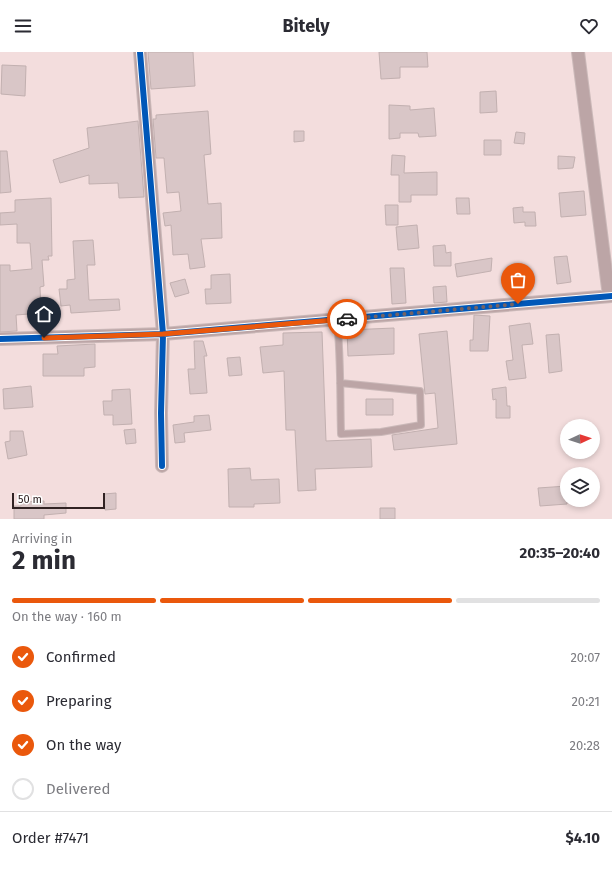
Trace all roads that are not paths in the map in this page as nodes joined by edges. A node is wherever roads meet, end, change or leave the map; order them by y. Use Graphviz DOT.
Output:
graph roads {
  1 [pos="140,52"];
  2 [pos="578,52"];
  3 [pos="610,296"];
  4 [pos="337,320"];
  5 [pos="163,334"];
  6 [pos="0,339"];
  7 [pos="340,383"];
  8 [pos="162,466"];
  1 -- 5 [label="street"];
  2 -- 3 [label="street"];
  3 -- 4 [label="street"];
  4 -- 5 [label="street"];
  4 -- 7 [label="lane"];
  5 -- 6 [label="street"];
  5 -- 8 [label="street"];
  7 -- 7 [label="lane"];
}
